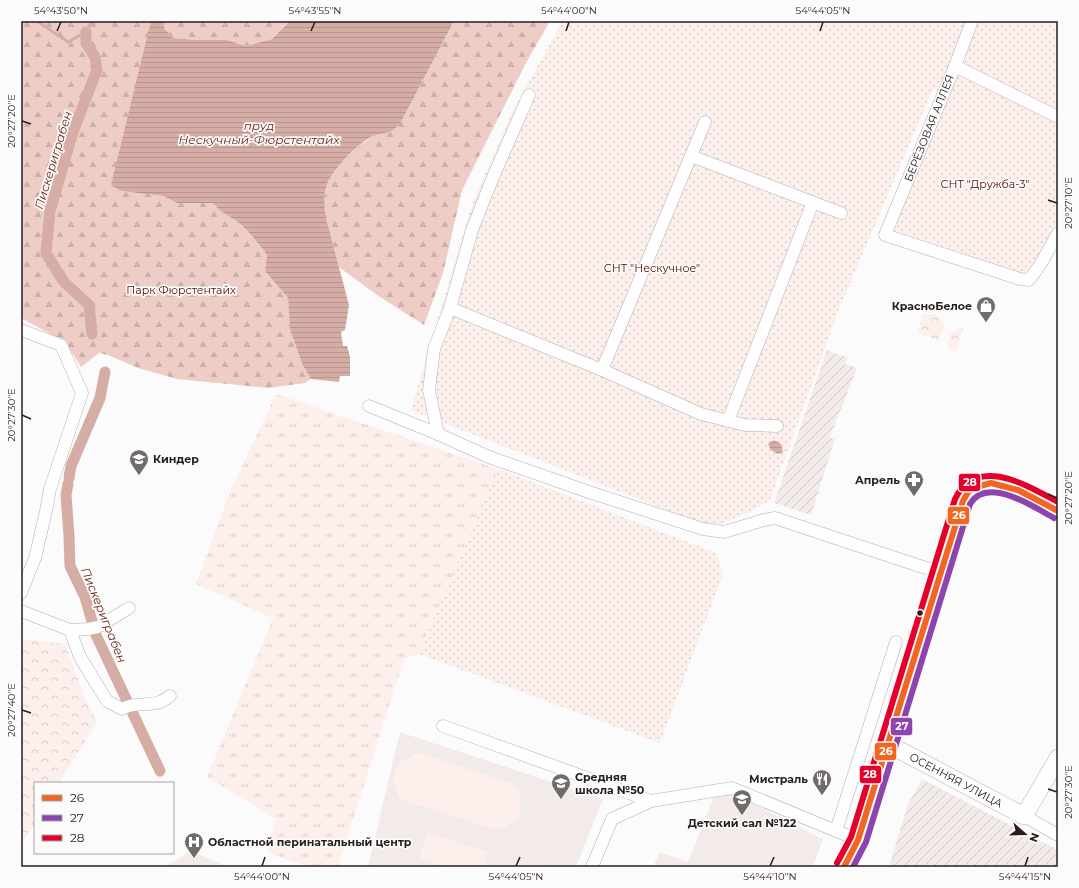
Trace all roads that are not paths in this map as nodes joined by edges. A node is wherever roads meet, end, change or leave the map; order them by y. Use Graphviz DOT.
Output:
graph roads {
  1 [pos="972,21"];
  2 [pos="955,66"];
  3 [pos="529,95"];
  4 [pos="1058,117"];
  5 [pos="705,122"];
  6 [pos="691,156"];
  7 [pos="813,202"];
  8 [pos="841,213"];
  9 [pos="1058,233"];
  10 [pos="450,308"];
  11 [pos="21,330"];
  12 [pos="602,370"];
  13 [pos="369,406"];
  14 [pos="728,421"];
  15 [pos="777,426"];
  16 [pos="438,434"];
  17 [pos="1058,511"];
  18 [pos="940,573"];
  19 [pos="21,593"];
  20 [pos="130,608"];
  21 [pos="21,611"];
  22 [pos="70,630"];
  23 [pos="896,642"];
  24 [pos="170,696"];
  25 [pos="442,726"];
  26 [pos="888,744"];
  27 [pos="1058,758"];
  28 [pos="651,801"];
  29 [pos="1024,816"];
  30 [pos="836,831"];
  31 [pos="1058,835"];
  32 [pos="858,840"];
  33 [pos="592,867"];
  34 [pos="844,867"];
  1 -- 2 [label="street, БЕРЁЗОВАЯ АЛЛЕЯ"];
  2 -- 4 [label="street"];
  2 -- 9 [label="street, БЕРЁЗОВАЯ АЛЛЕЯ"];
  3 -- 10 [label="street"];
  5 -- 6 [label="street"];
  6 -- 7 [label="street"];
  6 -- 12 [label="street"];
  7 -- 8 [label="street"];
  7 -- 14 [label="street"];
  10 -- 12 [label="street"];
  10 -- 16 [label="street"];
  11 -- 19 [label="street"];
  12 -- 14 [label="street"];
  13 -- 16 [label="street"];
  14 -- 15 [label="street"];
  16 -- 18 [label="street"];
  17 -- 18 [label="main road"];
  18 -- 26 [label="main road"];
  20 -- 22 [label="street"];
  21 -- 22 [label="street"];
  22 -- 24 [label="street"];
  23 -- 30 [label="street"];
  25 -- 28 [label="street"];
  26 -- 29 [label="main road, ОСЕННЯЯ УЛИЦА"];
  26 -- 32 [label="main road"];
  27 -- 29 [label="main road"];
  28 -- 30 [label="street"];
  28 -- 33 [label="street"];
  29 -- 31 [label="street, ОСЕННЯЯ УЛИЦА"];
  30 -- 32 [label="street"];
  32 -- 34 [label="main road"];
}
